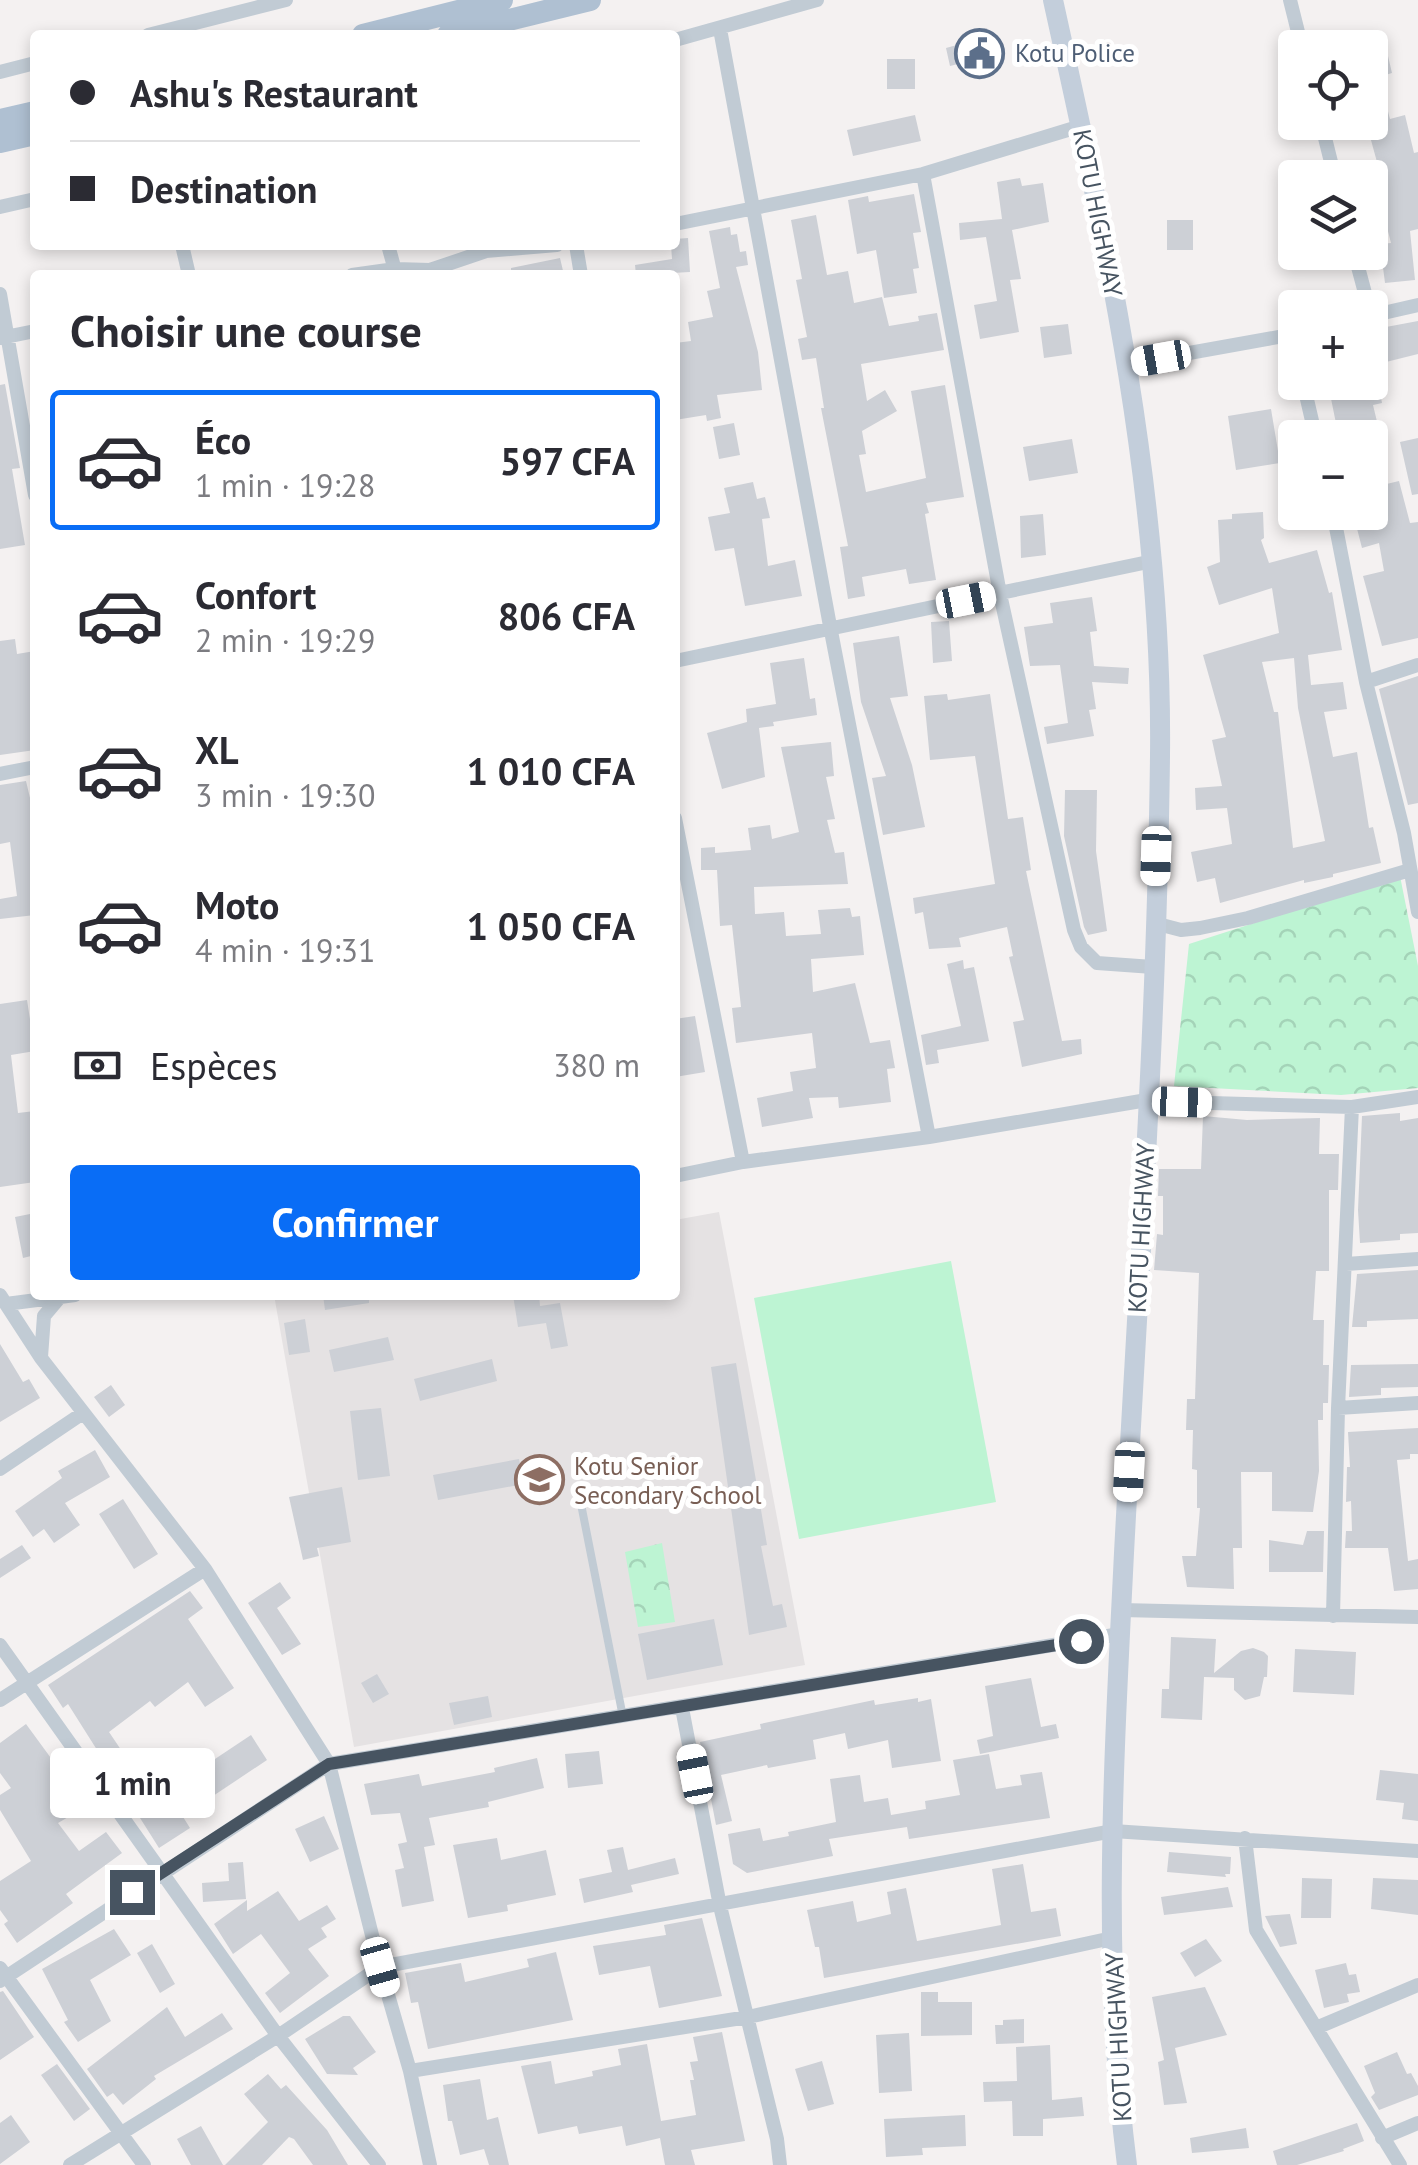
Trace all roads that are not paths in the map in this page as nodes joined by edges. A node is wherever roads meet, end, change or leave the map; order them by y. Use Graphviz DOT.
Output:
graph roads {
  1 [pos="286,0"];
  2 [pos="502,0"];
  3 [pos="590,0"];
  4 [pos="817,0"];
  5 [pos="1290,0"];
  6 [pos="1050,1"];
  7 [pos="720,29"];
  8 [pos="168,30"];
  9 [pos="384,30"];
  10 [pos="468,30"];
  11 [pos="1298,30"];
  12 [pos="680,39"];
  13 [pos="30,64"];
  14 [pos="0,72"];
  15 [pos="30,113"];
  16 [pos="0,120"];
  17 [pos="1081,126"];
  18 [pos="30,135"];
  19 [pos="0,142"];
  20 [pos="924,174"];
  21 [pos="30,199"];
  22 [pos="0,207"];
  23 [pos="753,209"];
  24 [pos="680,223"];
  25 [pos="498,250"];
  26 [pos="430,270"];
  27 [pos="0,294"];
  28 [pos="1418,305"];
  29 [pos="1388,310"];
  30 [pos="30,332"];
  31 [pos="5,338"];
  32 [pos="1278,341"];
  33 [pos="1128,364"];
  34 [pos="30,469"];
  35 [pos="1336,530"];
  36 [pos="1153,561"];
  37 [pos="1000,594"];
  38 [pos="830,626"];
  39 [pos="680,660"];
  40 [pos="1418,665"];
  41 [pos="1366,682"];
  42 [pos="30,768"];
  43 [pos="0,774"];
  44 [pos="1411,831"];
  45 [pos="680,843"];
  46 [pos="1410,870"];
  47 [pos="1418,912"];
  48 [pos="1154,923"];
  49 [pos="1153,967"];
  50 [pos="1418,1097"];
  51 [pos="1147,1100"];
  52 [pos="1352,1107"];
  53 [pos="929,1136"];
  54 [pos="743,1162"];
  55 [pos="680,1175"];
  56 [pos="1418,1259"];
  57 [pos="1346,1264"];
  58 [pos="30,1298"];
  59 [pos="3,1299"];
  60 [pos="63,1300"];
  61 [pos="41,1358"];
  62 [pos="1418,1404"];
  63 [pos="1338,1408"];
  64 [pos="83,1414"];
  65 [pos="0,1469"];
  66 [pos="581,1504"];
  67 [pos="205,1569"];
  68 [pos="1122,1610"];
  69 [pos="1334,1616"];
  70 [pos="1418,1618"];
  71 [pos="1120,1634"];
  72 [pos="0,1645"];
  73 [pos="29,1682"];
  74 [pos="0,1700"];
  75 [pos="682,1708"];
  76 [pos="623,1717"];
  77 [pos="329,1764"];
  78 [pos="1113,1832"];
  79 [pos="1246,1838"];
  80 [pos="1418,1851"];
  81 [pos="163,1871"];
  82 [pos="720,1906"];
  83 [pos="1112,1938"];
  84 [pos="380,1967"];
  85 [pos="2,1975"];
  86 [pos="1418,1985"];
  87 [pos="748,2017"];
  88 [pos="1316,2028"];
  89 [pos="278,2036"];
  90 [pos="410,2071"];
  91 [pos="1418,2123"];
  92 [pos="121,2131"];
  93 [pos="1382,2138"];
  94 [pos="70,2165"];
  95 [pos="144,2165"];
  96 [pos="378,2165"];
  97 [pos="430,2165"];
  98 [pos="780,2165"];
  99 [pos="1127,2165"];
  100 [pos="1400,2165"];
  1 -- 8 [label="street"];
  2 -- 9 [label="main road"];
  3 -- 10 [label="main road"];
  4 -- 7 [label="street"];
  5 -- 11 [label="street"];
  6 -- 17 [label="street, KOTU HIGHWAY"];
  7 -- 12 [label="street"];
  7 -- 23 [label="street"];
  13 -- 14 [label="street"];
  15 -- 16 [label="main road"];
  17 -- 20 [label="street"];
  17 -- 33 [label="street, KOTU HIGHWAY"];
  18 -- 19 [label="main road"];
  20 -- 23 [label="street"];
  20 -- 37 [label="street"];
  21 -- 22 [label="street"];
  23 -- 24 [label="street"];
  23 -- 38 [label="street"];
  25 -- 26 [label="street"];
  27 -- 31 [label="street"];
  28 -- 29 [label="street"];
  30 -- 31 [label="street"];
  31 -- 34 [label="street"];
  32 -- 33 [label="street"];
  33 -- 36 [label="street, KOTU HIGHWAY"];
  35 -- 41 [label="street"];
  36 -- 37 [label="street"];
  36 -- 48 [label="street, KOTU HIGHWAY"];
  37 -- 38 [label="street"];
  37 -- 49 [label="street"];
  38 -- 39 [label="street"];
  38 -- 53 [label="street"];
  40 -- 41 [label="street"];
  41 -- 44 [label="street"];
  42 -- 43 [label="street"];
  44 -- 46 [label="street"];
  45 -- 54 [label="street"];
  46 -- 47 [label="street"];
  46 -- 48 [label="street"];
  48 -- 49 [label="street, KOTU HIGHWAY"];
  49 -- 51 [label="street, KOTU HIGHWAY"];
  50 -- 52 [label="street"];
  51 -- 52 [label="street"];
  51 -- 53 [label="street"];
  51 -- 68 [label="street, KOTU HIGHWAY"];
  52 -- 57 [label="street"];
  53 -- 54 [label="street"];
  54 -- 55 [label="street"];
  56 -- 57 [label="street"];
  57 -- 63 [label="street"];
  58 -- 59 [label="street"];
  59 -- 61 [label="street"];
  60 -- 61 [label="street"];
  61 -- 64 [label="street"];
  62 -- 63 [label="street"];
  63 -- 69 [label="street"];
  64 -- 65 [label="street"];
  64 -- 67 [label="street"];
  66 -- 76 [label="lane"];
  67 -- 73 [label="street"];
  67 -- 77 [label="street"];
  68 -- 69 [label="street"];
  68 -- 71 [label="street, KOTU HIGHWAY"];
  69 -- 70 [label="street"];
  71 -- 75 [label="street"];
  71 -- 78 [label="street, KOTU HIGHWAY"];
  72 -- 73 [label="street"];
  73 -- 74 [label="street"];
  73 -- 81 [label="street"];
  75 -- 76 [label="street"];
  75 -- 82 [label="street"];
  76 -- 77 [label="street"];
  77 -- 81 [label="street"];
  77 -- 84 [label="street"];
  78 -- 79 [label="street"];
  78 -- 82 [label="street"];
  78 -- 83 [label="street, KOTU HIGHWAY"];
  79 -- 80 [label="street"];
  79 -- 88 [label="street"];
  81 -- 85 [label="street"];
  81 -- 89 [label="street"];
  82 -- 84 [label="street"];
  82 -- 87 [label="street"];
  83 -- 87 [label="street"];
  83 -- 99 [label="street, KOTU HIGHWAY"];
  84 -- 89 [label="street"];
  84 -- 90 [label="street"];
  85 -- 92 [label="street"];
  86 -- 88 [label="street"];
  87 -- 90 [label="street"];
  87 -- 98 [label="street"];
  88 -- 93 [label="street"];
  89 -- 92 [label="street"];
  89 -- 96 [label="street"];
  90 -- 97 [label="street"];
  91 -- 93 [label="street"];
  92 -- 94 [label="street"];
  92 -- 95 [label="street"];
  93 -- 100 [label="street"];
}
